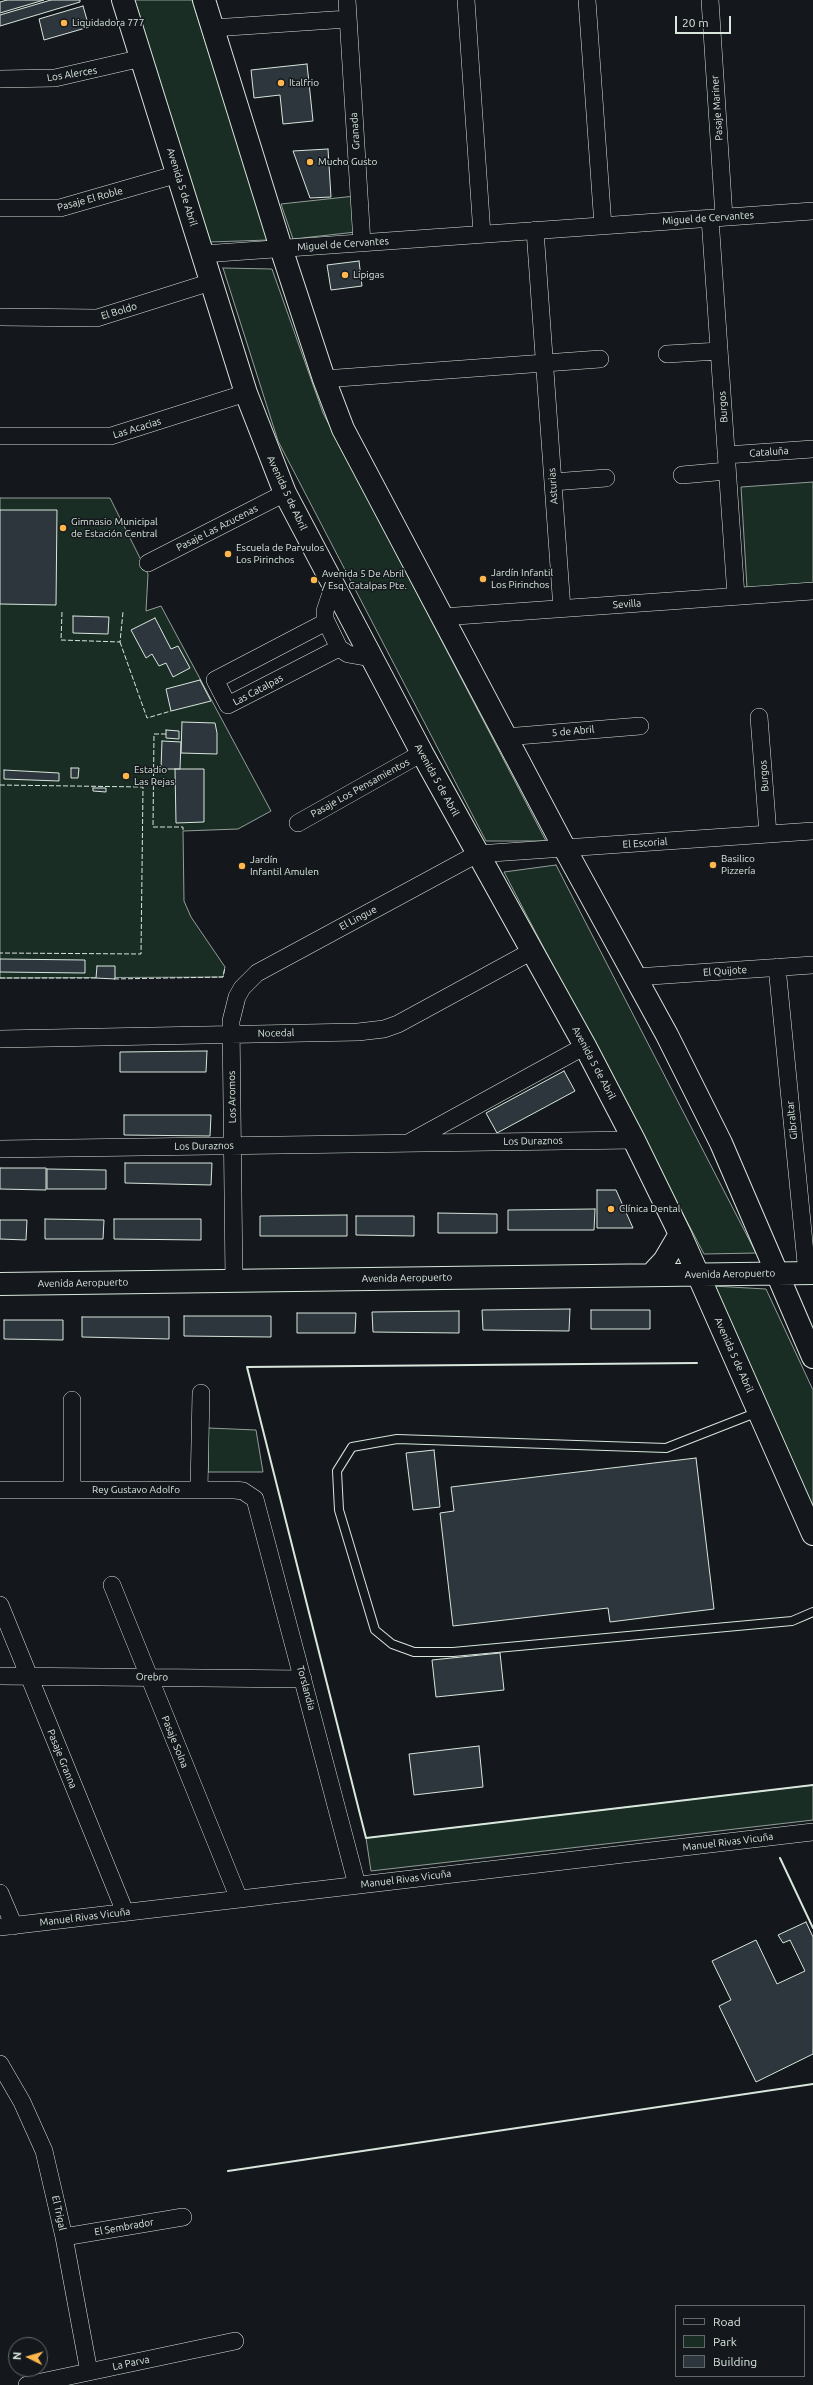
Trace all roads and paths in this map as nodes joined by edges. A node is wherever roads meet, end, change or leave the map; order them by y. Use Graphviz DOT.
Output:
graph roads {
  1 [pos="123,0"];
  2 [pos="204,0"];
  3 [pos="347,0"];
  4 [pos="466,0"];
  5 [pos="587,0"];
  6 [pos="710,0"];
  7 [pos="348,19"];
  8 [pos="213,28"];
  9 [pos="142,58"];
  10 [pos="0,79"];
  11 [pos="178,174"];
  12 [pos="0,208"];
  13 [pos="813,210"];
  14 [pos="717,218"];
  15 [pos="602,226"];
  16 [pos="535,230"];
  17 [pos="482,234"];
  18 [pos="362,243"];
  19 [pos="281,248"];
  20 [pos="203,254"];
  21 [pos="211,282"];
  22 [pos="0,317"];
  23 [pos="719,351"];
  24 [pos="667,354"];
  25 [pos="600,359"];
  26 [pos="544,363"];
  27 [pos="324,379"];
  28 [pos="246,393"];
  29 [pos="0,436"];
  30 [pos="813,449"];
  31 [pos="727,463"];
  32 [pos="682,475"];
  33 [pos="606,478"];
  34 [pos="553,482"];
  35 [pos="285,492"];
  36 [pos="148,563"];
  37 [pos="333,587"];
  38 [pos="813,591"];
  39 [pos="736,596"];
  40 [pos="562,609"];
  41 [pos="442,617"];
  42 [pos="326,622"];
  43 [pos="339,648"];
  44 [pos="371,658"];
  45 [pos="759,717"];
  46 [pos="640,726"];
  47 [pos="505,737"];
  48 [pos="422,753"];
  49 [pos="298,822"];
  50 [pos="813,831"];
  51 [pos="768,834"];
  52 [pos="565,848"];
  53 [pos="477,854"];
  54 [pos="532,951"];
  55 [pos="813,965"];
  56 [pos="777,967"];
  57 [pos="636,978"];
  58 [pos="242,988"];
  59 [pos="231,1033"];
  60 [pos="0,1039"];
  61 [pos="585,1046"];
  62 [pos="634,1140"];
  63 [pos="408,1143"];
  64 [pos="232,1146"];
  65 [pos="0,1149"];
  66 [pos="680,1234"];
  67 [pos="776,1273"];
  68 [pos="810,1273"];
  69 [pos="698,1274"];
  70 [pos="651,1275"];
  71 [pos="234,1280"];
  72 [pos="0,1284"];
  73 [pos="813,1357"];
  74 [pos="201,1393"];
  75 [pos="72,1400"];
  76 [pos="758,1412"];
  77 [pos="0,1490"];
  78 [pos="72,1490"];
  79 [pos="199,1490"];
  80 [pos="250,1494"];
  81 [pos="813,1534"];
  82 [pos="112,1585"];
  83 [pos="0,1605"];
  84 [pos="813,1612"];
  85 [pos="0,1676"];
  86 [pos="28,1676"];
  87 [pos="148,1676"];
  88 [pos="304,1679"];
  89 [pos="813,1832"];
  90 [pos="357,1885"];
  91 [pos="0,1893"];
  92 [pos="239,1899"];
  93 [pos="125,1912"];
  94 [pos="7,1926"];
  95 [pos="0,2064"];
  96 [pos="183,2217"];
  97 [pos="64,2237"];
  98 [pos="235,2341"];
  99 [pos="89,2372"];
  100 [pos="27,2385"];
  1 -- 9 [label="main road, Avenida 5 de Abril"];
  2 -- 8 [label="main road"];
  3 -- 7 [label="street, Granada"];
  4 -- 17 [label="street"];
  5 -- 15 [label="street"];
  6 -- 14 [label="street, Pasaje Mariner"];
  7 -- 8 [label="street"];
  7 -- 18 [label="street, Granada"];
  8 -- 19 [label="main road"];
  9 -- 10 [label="street, Los Alerces"];
  9 -- 11 [label="main road, Avenida 5 de Abril"];
  11 -- 12 [label="street, Pasaje El Roble"];
  11 -- 20 [label="main road, Avenida 5 de Abril"];
  13 -- 14 [label="street, Miguel de Cervantes"];
  14 -- 15 [label="street, Miguel de Cervantes"];
  14 -- 23 [label="street, Burgos"];
  15 -- 16 [label="street, Miguel de Cervantes"];
  16 -- 17 [label="street, Miguel de Cervantes"];
  16 -- 26 [label="street, Asturias"];
  17 -- 18 [label="street, Miguel de Cervantes"];
  18 -- 19 [label="street, Miguel de Cervantes"];
  19 -- 20 [label="street, Miguel de Cervantes"];
  19 -- 27 [label="main road"];
  20 -- 21 [label="main road, Avenida 5 de Abril"];
  21 -- 22 [label="street, El Boldo"];
  21 -- 28 [label="main road, Avenida 5 de Abril"];
  23 -- 24 [label="street"];
  23 -- 31 [label="street, Burgos"];
  25 -- 26 [label="street"];
  26 -- 27 [label="street"];
  26 -- 34 [label="street, Asturias"];
  27 -- 41 [label="main road"];
  28 -- 29 [label="street, Las Acacias"];
  28 -- 35 [label="main road, Avenida 5 de Abril"];
  30 -- 31 [label="street, Cataluña"];
  31 -- 32 [label="street, Cataluña"];
  31 -- 39 [label="street, Burgos"];
  33 -- 34 [label="street"];
  34 -- 40 [label="street, Asturias"];
  35 -- 36 [label="street, Pasaje Las Azucenas"];
  35 -- 37 [label="main road, Avenida 5 de Abril"];
  37 -- 42 [label="street"];
  37 -- 44 [label="main road, Avenida 5 de Abril"];
  38 -- 39 [label="street, Sevilla"];
  39 -- 40 [label="street, Sevilla"];
  40 -- 41 [label="street, Sevilla"];
  41 -- 47 [label="main road"];
  42 -- 43 [label="street"];
  42 -- 43 [label="street, Las Catalpas"];
  43 -- 44 [label="street"];
  44 -- 48 [label="main road, Avenida 5 de Abril"];
  45 -- 51 [label="street, Burgos"];
  46 -- 47 [label="street, 5 de Abril"];
  47 -- 52 [label="main road"];
  48 -- 49 [label="street, Pasaje Los Pensamientos"];
  48 -- 53 [label="main road, Avenida 5 de Abril"];
  50 -- 51 [label="street, El Escorial"];
  51 -- 52 [label="street, El Escorial"];
  52 -- 53 [label="street, El Escorial"];
  52 -- 57 [label="main road"];
  53 -- 54 [label="main road, Avenida 5 de Abril"];
  53 -- 58 [label="street, El Lingue"];
  54 -- 59 [label="street, Nocedal"];
  54 -- 61 [label="main road, Avenida 5 de Abril"];
  55 -- 56 [label="street, El Quijote"];
  56 -- 57 [label="street, El Quijote"];
  56 -- 68 [label="street, Gibraltar"];
  57 -- 67 [label="main road"];
  58 -- 59 [label="street, Los Aromos"];
  59 -- 60 [label="street, Nocedal"];
  59 -- 64 [label="street, Los Aromos"];
  61 -- 62 [label="main road, Avenida 5 de Abril"];
  61 -- 63 [label="street, Los Duraznos"];
  62 -- 63 [label="street, Los Duraznos"];
  62 -- 66 [label="main road, Avenida 5 de Abril"];
  63 -- 64 [label="street, Los Duraznos"];
  64 -- 65 [label="street, Los Duraznos"];
  64 -- 71 [label="street, Los Aromos"];
  66 -- 69 [label="main road, Avenida 5 de Abril"];
  66 -- 70 [label="main road"];
  67 -- 68 [label="main road, Avenida Aeropuerto"];
  67 -- 69 [label="main road, Avenida Aeropuerto"];
  67 -- 73 [label="main road"];
  69 -- 70 [label="main road, Avenida Aeropuerto"];
  69 -- 76 [label="main road, Avenida 5 de Abril"];
  70 -- 71 [label="main road, Avenida Aeropuerto"];
  71 -- 72 [label="main road, Avenida Aeropuerto"];
  74 -- 79 [label="street"];
  75 -- 78 [label="street"];
  76 -- 81 [label="main road, Avenida 5 de Abril"];
  76 -- 84 [label="lane"];
  77 -- 78 [label="street, Rey Gustavo Adolfo"];
  78 -- 79 [label="street, Rey Gustavo Adolfo"];
  79 -- 80 [label="street, Rey Gustavo Adolfo"];
  80 -- 88 [label="street, Torslandia"];
  82 -- 87 [label="street, Pasaje Solna"];
  83 -- 86 [label="street, Pasaje Granna"];
  85 -- 86 [label="street, Orebro"];
  86 -- 87 [label="street, Orebro"];
  86 -- 93 [label="street, Pasaje Granna"];
  87 -- 88 [label="street, Orebro"];
  87 -- 92 [label="street, Pasaje Solna"];
  88 -- 90 [label="street, Torslandia"];
  89 -- 90 [label="street, Manuel Rivas Vicuña"];
  90 -- 92 [label="street, Manuel Rivas Vicuña"];
  91 -- 94 [label="street"];
  92 -- 93 [label="street, Manuel Rivas Vicuña"];
  93 -- 94 [label="street, Manuel Rivas Vicuña"];
  95 -- 97 [label="street, El Trigal"];
  96 -- 97 [label="street, El Sembrador"];
  97 -- 99 [label="street, El Trigal"];
  98 -- 99 [label="street, La Parva"];
  99 -- 100 [label="street, La Parva"];
}
